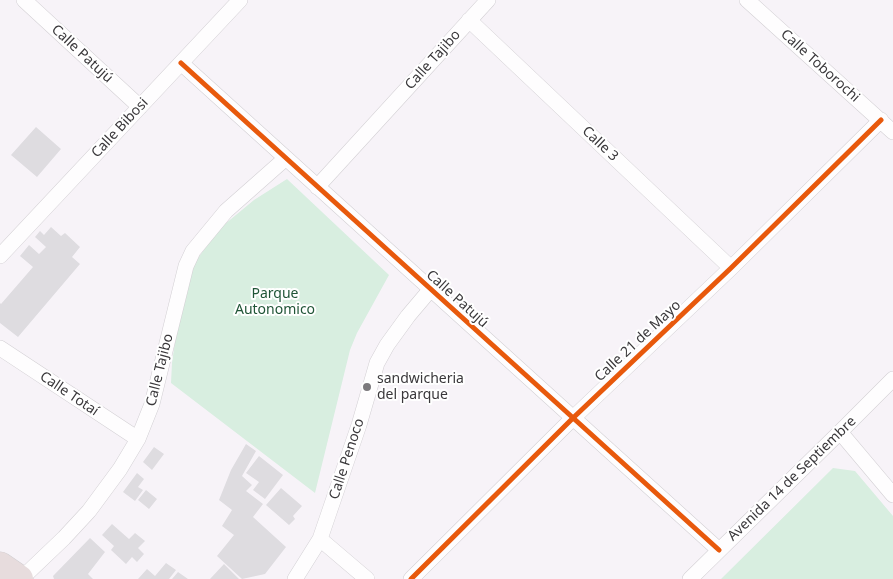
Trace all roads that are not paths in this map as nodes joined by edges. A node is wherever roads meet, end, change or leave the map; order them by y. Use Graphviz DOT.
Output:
graph roads {
  1 [pos="24,0"];
  2 [pos="240,0"];
  3 [pos="488,0"];
  4 [pos="747,0"];
  5 [pos="469,20"];
  6 [pos="181,63"];
  7 [pos="140,108"];
  8 [pos="881,120"];
  9 [pos="893,132"];
  10 [pos="286,158"];
  11 [pos="318,187"];
  12 [pos="0,256"];
  13 [pos="731,268"];
  14 [pos="430,290"];
  15 [pos="0,348"];
  16 [pos="893,379"];
  17 [pos="573,418"];
  18 [pos="840,432"];
  19 [pos="138,439"];
  20 [pos="893,495"];
  21 [pos="320,539"];
  22 [pos="719,550"];
  23 [pos="0,566"];
  24 [pos="20,579"];
  25 [pos="295,579"];
  26 [pos="367,579"];
  27 [pos="411,579"];
  28 [pos="690,579"];
  1 -- 7 [label="street, Calle Patujú"];
  2 -- 6 [label="street, Calle Bibosi"];
  3 -- 5 [label="street, Calle Tajibo"];
  4 -- 8 [label="street, Calle Toborochi"];
  5 -- 11 [label="street, Calle Tajibo"];
  5 -- 13 [label="street, Calle 3"];
  6 -- 7 [label="street, Calle Bibosi"];
  6 -- 10 [label="street, Calle Patujú"];
  7 -- 12 [label="street, Calle Bibosi"];
  8 -- 9 [label="street, Calle Toborochi"];
  8 -- 13 [label="street, Calle 21 de Mayo"];
  10 -- 11 [label="street, Calle Patujú"];
  10 -- 19 [label="street, Calle Tajibo"];
  11 -- 14 [label="street, Calle Patujú"];
  13 -- 17 [label="street, Calle 21 de Mayo"];
  14 -- 17 [label="street, Calle Patujú"];
  14 -- 21 [label="street, Calle Penoco"];
  15 -- 19 [label="street, Calle Totaí"];
  16 -- 18 [label="street, Avenida 14 de Septiembre"];
  17 -- 22 [label="street, Calle Patujú"];
  17 -- 27 [label="street, Calle 21 de Mayo"];
  18 -- 20 [label="street"];
  18 -- 22 [label="street, Avenida 14 de Septiembre"];
  19 -- 24 [label="street, Calle Tajibo"];
  21 -- 25 [label="street, Calle Penoco"];
  21 -- 26 [label="street"];
  22 -- 28 [label="street, Avenida 14 de Septiembre"];
  23 -- 24 [label="highway"];
}
